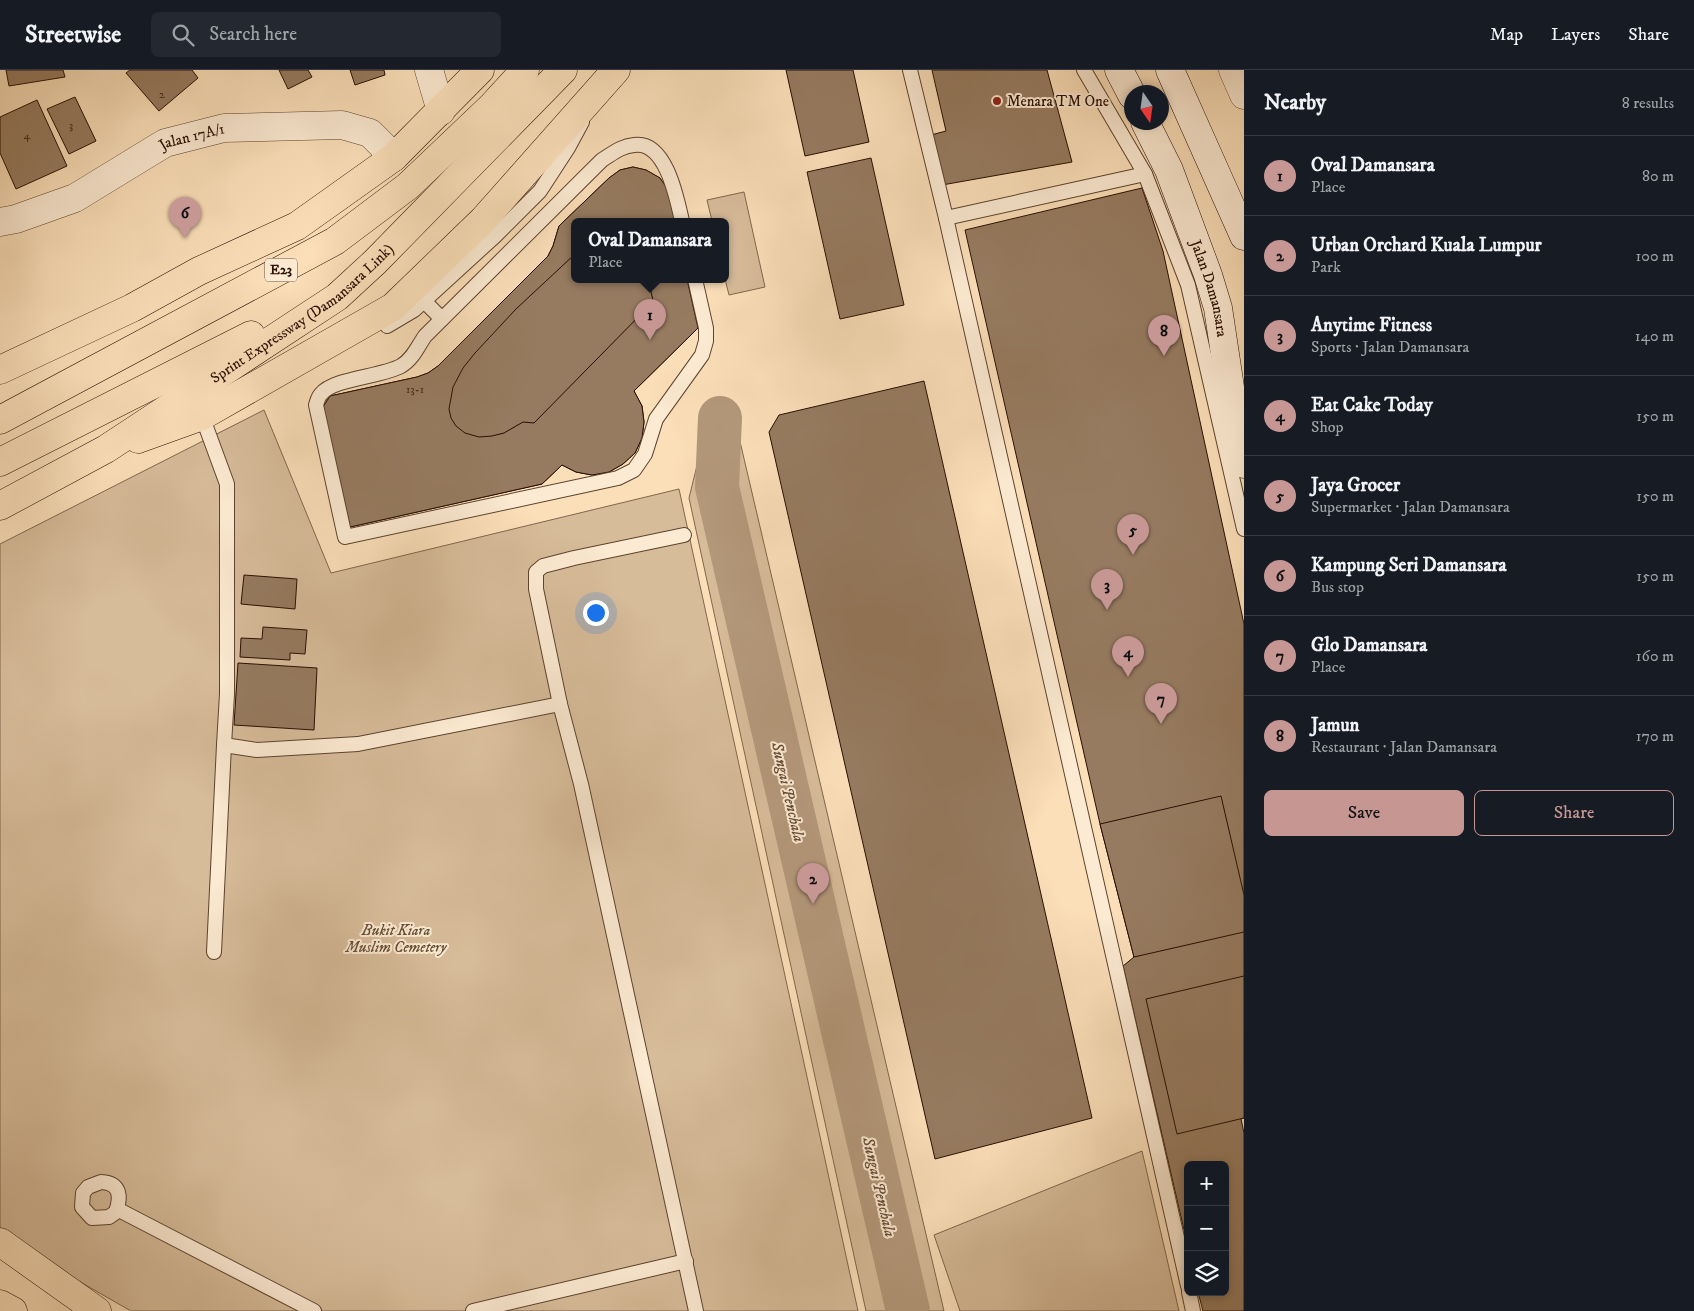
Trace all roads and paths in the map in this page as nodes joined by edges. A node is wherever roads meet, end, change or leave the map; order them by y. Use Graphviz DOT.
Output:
graph roads {
  1 [pos="430,70"];
  2 [pos="480,70"];
  3 [pos="525,70"];
  4 [pos="563,70"];
  5 [pos="910,70"];
  6 [pos="1084,70"];
  7 [pos="1119,70"];
  8 [pos="1170,70"];
  9 [pos="1232,70"];
  10 [pos="608,79"];
  11 [pos="1127,85"];
  12 [pos="1244,95"];
  13 [pos="441,111"];
  14 [pos="1149,130"];
  15 [pos="394,157"];
  16 [pos="1145,174"];
  17 [pos="517,214"];
  18 [pos="681,218"];
  19 [pos="946,218"];
  20 [pos="0,222"];
  21 [pos="532,230"];
  22 [pos="1244,236"];
  23 [pos="375,262"];
  24 [pos="696,283"];
  25 [pos="424,301"];
  26 [pos="442,319"];
  27 [pos="0,370"];
  28 [pos="283,370"];
  29 [pos="202,416"];
  30 [pos="0,420"];
  31 [pos="1242,447"];
  32 [pos="106,449"];
  33 [pos="0,462"];
  34 [pos="0,506"];
  35 [pos="1244,529"];
  36 [pos="684,536"];
  37 [pos="560,704"];
  38 [pos="224,745"];
  39 [pos="214,952"];
  40 [pos="117,1209"];
  41 [pos="0,1242"];
  42 [pos="686,1261"];
  43 [pos="1184,1268"];
  44 [pos="1190,1296"];
  45 [pos="0,1304"];
  46 [pos="13,1311"];
  47 [pos="97,1311"];
  48 [pos="314,1311"];
  49 [pos="473,1311"];
  50 [pos="696,1311"];
  51 [pos="1194,1311"];
  1 -- 13 [label="main road"];
  2 -- 13 [label="highway"];
  3 -- 30 [label="highway, E23"];
  4 -- 23 [label="highway, Sprint Expressway (Damansara Link)"];
  5 -- 19 [label="lane"];
  6 -- 16 [label="lane"];
  7 -- 11 [label="main road"];
  8 -- 22 [label="main road"];
  9 -- 12 [label="main road"];
  10 -- 17 [label="lane"];
  10 -- 28 [label="highway"];
  13 -- 15 [label="highway"];
  14 -- 31 [label="main road, Jalan Damansara"];
  15 -- 20 [label="main road, Jalan 17A/1"];
  15 -- 27 [label="highway"];
  16 -- 19 [label="lane"];
  16 -- 35 [label="lane"];
  17 -- 21 [label="lane"];
  17 -- 25 [label="lane"];
  18 -- 21 [label="lane"];
  19 -- 43 [label="lane"];
  21 -- 26 [label="lane"];
  23 -- 32 [label="highway, Sprint Expressway (Damansara Link)"];
  23 -- 33 [label="highway"];
  24 -- 26 [label="lane"];
  25 -- 26 [label="lane"];
  25 -- 28 [label="lane"];
  28 -- 29 [label="highway"];
  29 -- 32 [label="highway"];
  29 -- 38 [label="lane"];
  32 -- 34 [label="highway, Sprint Expressway (Damansara Link)"];
  36 -- 37 [label="lane"];
  37 -- 38 [label="lane"];
  37 -- 42 [label="lane"];
  38 -- 39 [label="lane"];
  40 -- 48 [label="lane"];
  41 -- 47 [label="highway"];
  42 -- 49 [label="lane"];
  42 -- 50 [label="lane"];
  44 -- 51 [label="lane"];
  45 -- 46 [label="highway"];
}
